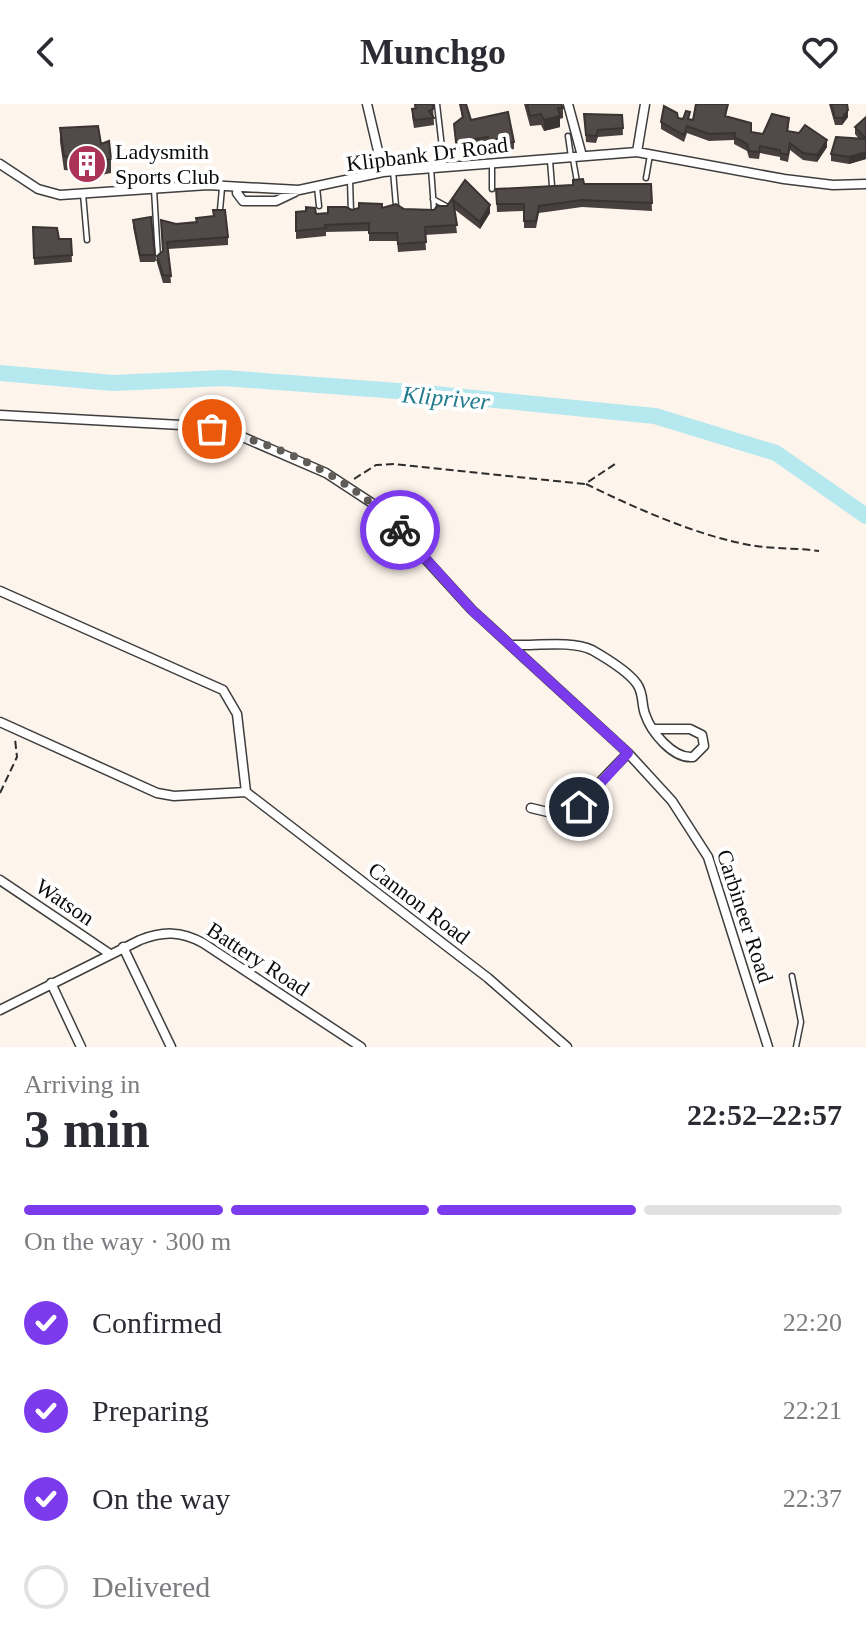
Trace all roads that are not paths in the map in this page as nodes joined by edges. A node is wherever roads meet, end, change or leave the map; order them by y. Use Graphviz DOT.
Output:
graph roads {
  1 [pos="367,104"];
  2 [pos="437,104"];
  3 [pos="568,104"];
  4 [pos="645,104"];
  5 [pos="568,136"];
  6 [pos="637,152"];
  7 [pos="650,155"];
  8 [pos="575,157"];
  9 [pos="550,159"];
  10 [pos="0,164"];
  11 [pos="492,164"];
  12 [pos="445,167"];
  13 [pos="431,168"];
  14 [pos="388,172"];
  15 [pos="646,178"];
  16 [pos="350,180"];
  17 [pos="577,182"];
  18 [pos="866,184"];
  19 [pos="222,186"];
  20 [pos="552,186"];
  21 [pos="238,187"];
  22 [pos="317,187"];
  23 [pos="154,188"];
  24 [pos="492,189"];
  25 [pos="299,190"];
  26 [pos="83,194"];
  27 [pos="433,199"];
  28 [pos="319,206"];
  29 [pos="396,206"];
  30 [pos="446,206"];
  31 [pos="434,209"];
  32 [pos="220,210"];
  33 [pos="351,213"];
  34 [pos="87,240"];
  35 [pos="158,258"];
  36 [pos="0,415"];
  37 [pos="0,591"];
  38 [pos="510,645"];
  39 [pos="4,724"];
  40 [pos="655,729"];
  41 [pos="628,753"];
  42 [pos="246,792"];
  43 [pos="531,808"];
  44 [pos="0,880"];
  45 [pos="123,947"];
  46 [pos="110,954"];
  47 [pos="792,976"];
  48 [pos="51,983"];
  49 [pos="0,1010"];
  50 [pos="766,1046"];
  51 [pos="81,1047"];
  52 [pos="171,1047"];
  53 [pos="361,1047"];
  54 [pos="567,1047"];
  55 [pos="796,1047"];
  1 -- 14 [label="street"];
  2 -- 12 [label="lane"];
  3 -- 8 [label="street"];
  4 -- 6 [label="street"];
  5 -- 8 [label="lane"];
  6 -- 7 [label="street, Klipbank Dr Road"];
  6 -- 8 [label="street, Klipbank Dr Road"];
  7 -- 15 [label="lane"];
  7 -- 18 [label="street, Klipbank Dr Road"];
  8 -- 9 [label="street, Klipbank Dr Road"];
  8 -- 17 [label="lane"];
  9 -- 11 [label="street, Klipbank Dr Road"];
  9 -- 20 [label="lane"];
  10 -- 26 [label="street, Klipbank Dr Road"];
  11 -- 12 [label="street, Klipbank Dr Road"];
  11 -- 24 [label="lane"];
  12 -- 13 [label="street, Klipbank Dr Road"];
  13 -- 14 [label="street, Klipbank Dr Road"];
  13 -- 27 [label="lane"];
  14 -- 16 [label="street, Klipbank Dr Road"];
  14 -- 29 [label="lane"];
  16 -- 22 [label="street, Klipbank Dr Road"];
  16 -- 33 [label="lane"];
  19 -- 21 [label="street, Klipbank Dr Road"];
  19 -- 23 [label="street, Klipbank Dr Road"];
  19 -- 32 [label="lane"];
  21 -- 25 [label="street, Klipbank Dr Road"];
  21 -- 25 [label="street"];
  22 -- 25 [label="street, Klipbank Dr Road"];
  22 -- 28 [label="lane"];
  23 -- 26 [label="street, Klipbank Dr Road"];
  23 -- 35 [label="lane"];
  26 -- 34 [label="lane"];
  27 -- 30 [label="lane"];
  27 -- 31 [label="lane"];
  36 -- 38 [label="street, Carbineer Road"];
  37 -- 42 [label="street"];
  38 -- 40 [label="street"];
  38 -- 41 [label="street, Carbineer Road"];
  39 -- 42 [label="street"];
  40 -- 40 [label="street"];
  41 -- 43 [label="street"];
  41 -- 50 [label="street, Carbineer Road"];
  42 -- 54 [label="street, Cannon Road"];
  44 -- 46 [label="street, Watson"];
  45 -- 46 [label="street, Battery Road"];
  45 -- 52 [label="street"];
  45 -- 53 [label="street, Battery Road"];
  46 -- 48 [label="street, Battery Road"];
  47 -- 55 [label="lane"];
  48 -- 49 [label="street, Battery Road"];
  48 -- 51 [label="street"];
}
